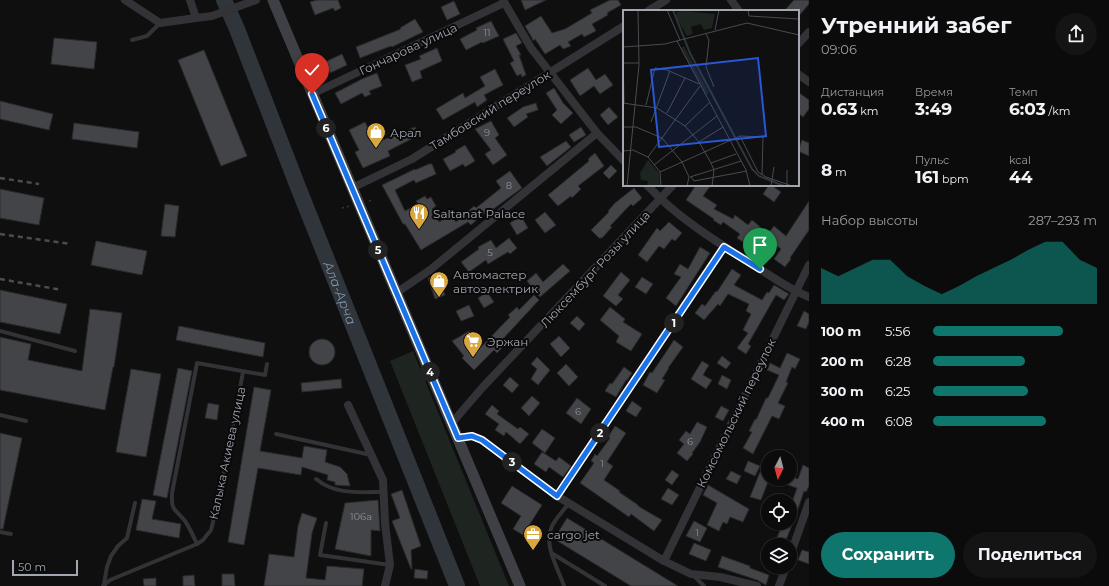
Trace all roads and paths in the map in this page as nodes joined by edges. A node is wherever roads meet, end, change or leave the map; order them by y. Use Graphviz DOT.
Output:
graph roads {
  1 [pos="125,0"];
  2 [pos="190,0"];
  3 [pos="256,0"];
  4 [pos="273,0"];
  5 [pos="666,0"];
  6 [pos="731,0"];
  7 [pos="504,2"];
  8 [pos="650,10"];
  9 [pos="738,10"];
  10 [pos="196,18"];
  11 [pos="160,23"];
  12 [pos="623,27"];
  13 [pos="809,32"];
  14 [pos="132,40"];
  15 [pos="799,43"];
  16 [pos="551,72"];
  17 [pos="799,75"];
  18 [pos="809,82"];
  19 [pos="312,94"];
  20 [pos="597,133"];
  21 [pos="623,160"];
  22 [pos="648,186"];
  23 [pos="672,186"];
  24 [pos="352,188"];
  25 [pos="660,200"];
  26 [pos="724,247"];
  27 [pos="809,265"];
  28 [pos="396,292"];
  29 [pos="795,292"];
  30 [pos="809,297"];
  31 [pos="0,331"];
  32 [pos="76,351"];
  33 [pos="267,364"];
  34 [pos="243,372"];
  35 [pos="348,405"];
  36 [pos="0,415"];
  37 [pos="26,420"];
  38 [pos="451,424"];
  39 [pos="276,434"];
  40 [pos="458,438"];
  41 [pos="371,455"];
  42 [pos="316,479"];
  43 [pos="383,492"];
  44 [pos="557,496"];
  45 [pos="809,502"];
  46 [pos="135,503"];
  47 [pos="569,503"];
  48 [pos="326,523"];
  49 [pos="0,532"];
  50 [pos="11,534"];
  51 [pos="796,538"];
  52 [pos="197,544"];
  53 [pos="552,553"];
  54 [pos="664,561"];
  55 [pos="390,565"];
  56 [pos="691,574"];
  57 [pos="784,574"];
  58 [pos="103,586"];
  59 [pos="385,586"];
  60 [pos="520,586"];
  61 [pos="564,586"];
  62 [pos="605,586"];
  63 [pos="704,586"];
  64 [pos="757,586"];
  65 [pos="780,586"];
  1 -- 11 [label="street"];
  2 -- 10 [label="street"];
  3 -- 10 [label="street"];
  4 -- 19 [label="main road"];
  5 -- 8 [label="street"];
  6 -- 9 [label="street"];
  7 -- 16 [label="street"];
  7 -- 19 [label="street, Гончарова улица"];
  10 -- 11 [label="street"];
  11 -- 14 [label="lane"];
  12 -- 16 [label="street, Тамбовский переулок"];
  13 -- 15 [label="street"];
  16 -- 20 [label="street"];
  16 -- 24 [label="street, Тамбовский переулок"];
  17 -- 18 [label="street"];
  19 -- 24 [label="main road"];
  20 -- 21 [label="street"];
  20 -- 28 [label="street"];
  22 -- 25 [label="street"];
  23 -- 25 [label="street, Люксембург Розы улица"];
  24 -- 28 [label="main road"];
  25 -- 26 [label="street"];
  25 -- 38 [label="street, Люксембург Розы улица"];
  26 -- 29 [label="street"];
  26 -- 44 [label="street"];
  27 -- 29 [label="street, Комсомольский переулок"];
  28 -- 38 [label="main road"];
  29 -- 30 [label="street"];
  29 -- 54 [label="street, Комсомольский переулок"];
  31 -- 32 [label="lane"];
  33 -- 34 [label="lane"];
  34 -- 52 [label="lane, Калыка Акиева улица"];
  34 -- 52 [label="lane"];
  35 -- 41 [label="street"];
  36 -- 37 [label="lane"];
  38 -- 40 [label="main road"];
  39 -- 41 [label="lane"];
  40 -- 44 [label="street"];
  40 -- 60 [label="main road"];
  41 -- 43 [label="street"];
  42 -- 43 [label="lane"];
  43 -- 55 [label="street"];
  44 -- 47 [label="street"];
  45 -- 51 [label="street"];
  46 -- 58 [label="lane"];
  47 -- 53 [label="lane"];
  47 -- 54 [label="street"];
  48 -- 55 [label="lane"];
  49 -- 50 [label="lane"];
  52 -- 58 [label="lane, Калыка Акиева улица"];
  53 -- 61 [label="lane"];
  53 -- 62 [label="lane"];
  54 -- 56 [label="street"];
  55 -- 59 [label="street"];
  56 -- 63 [label="lane"];
  56 -- 64 [label="street"];
  57 -- 65 [label="street"];
}
